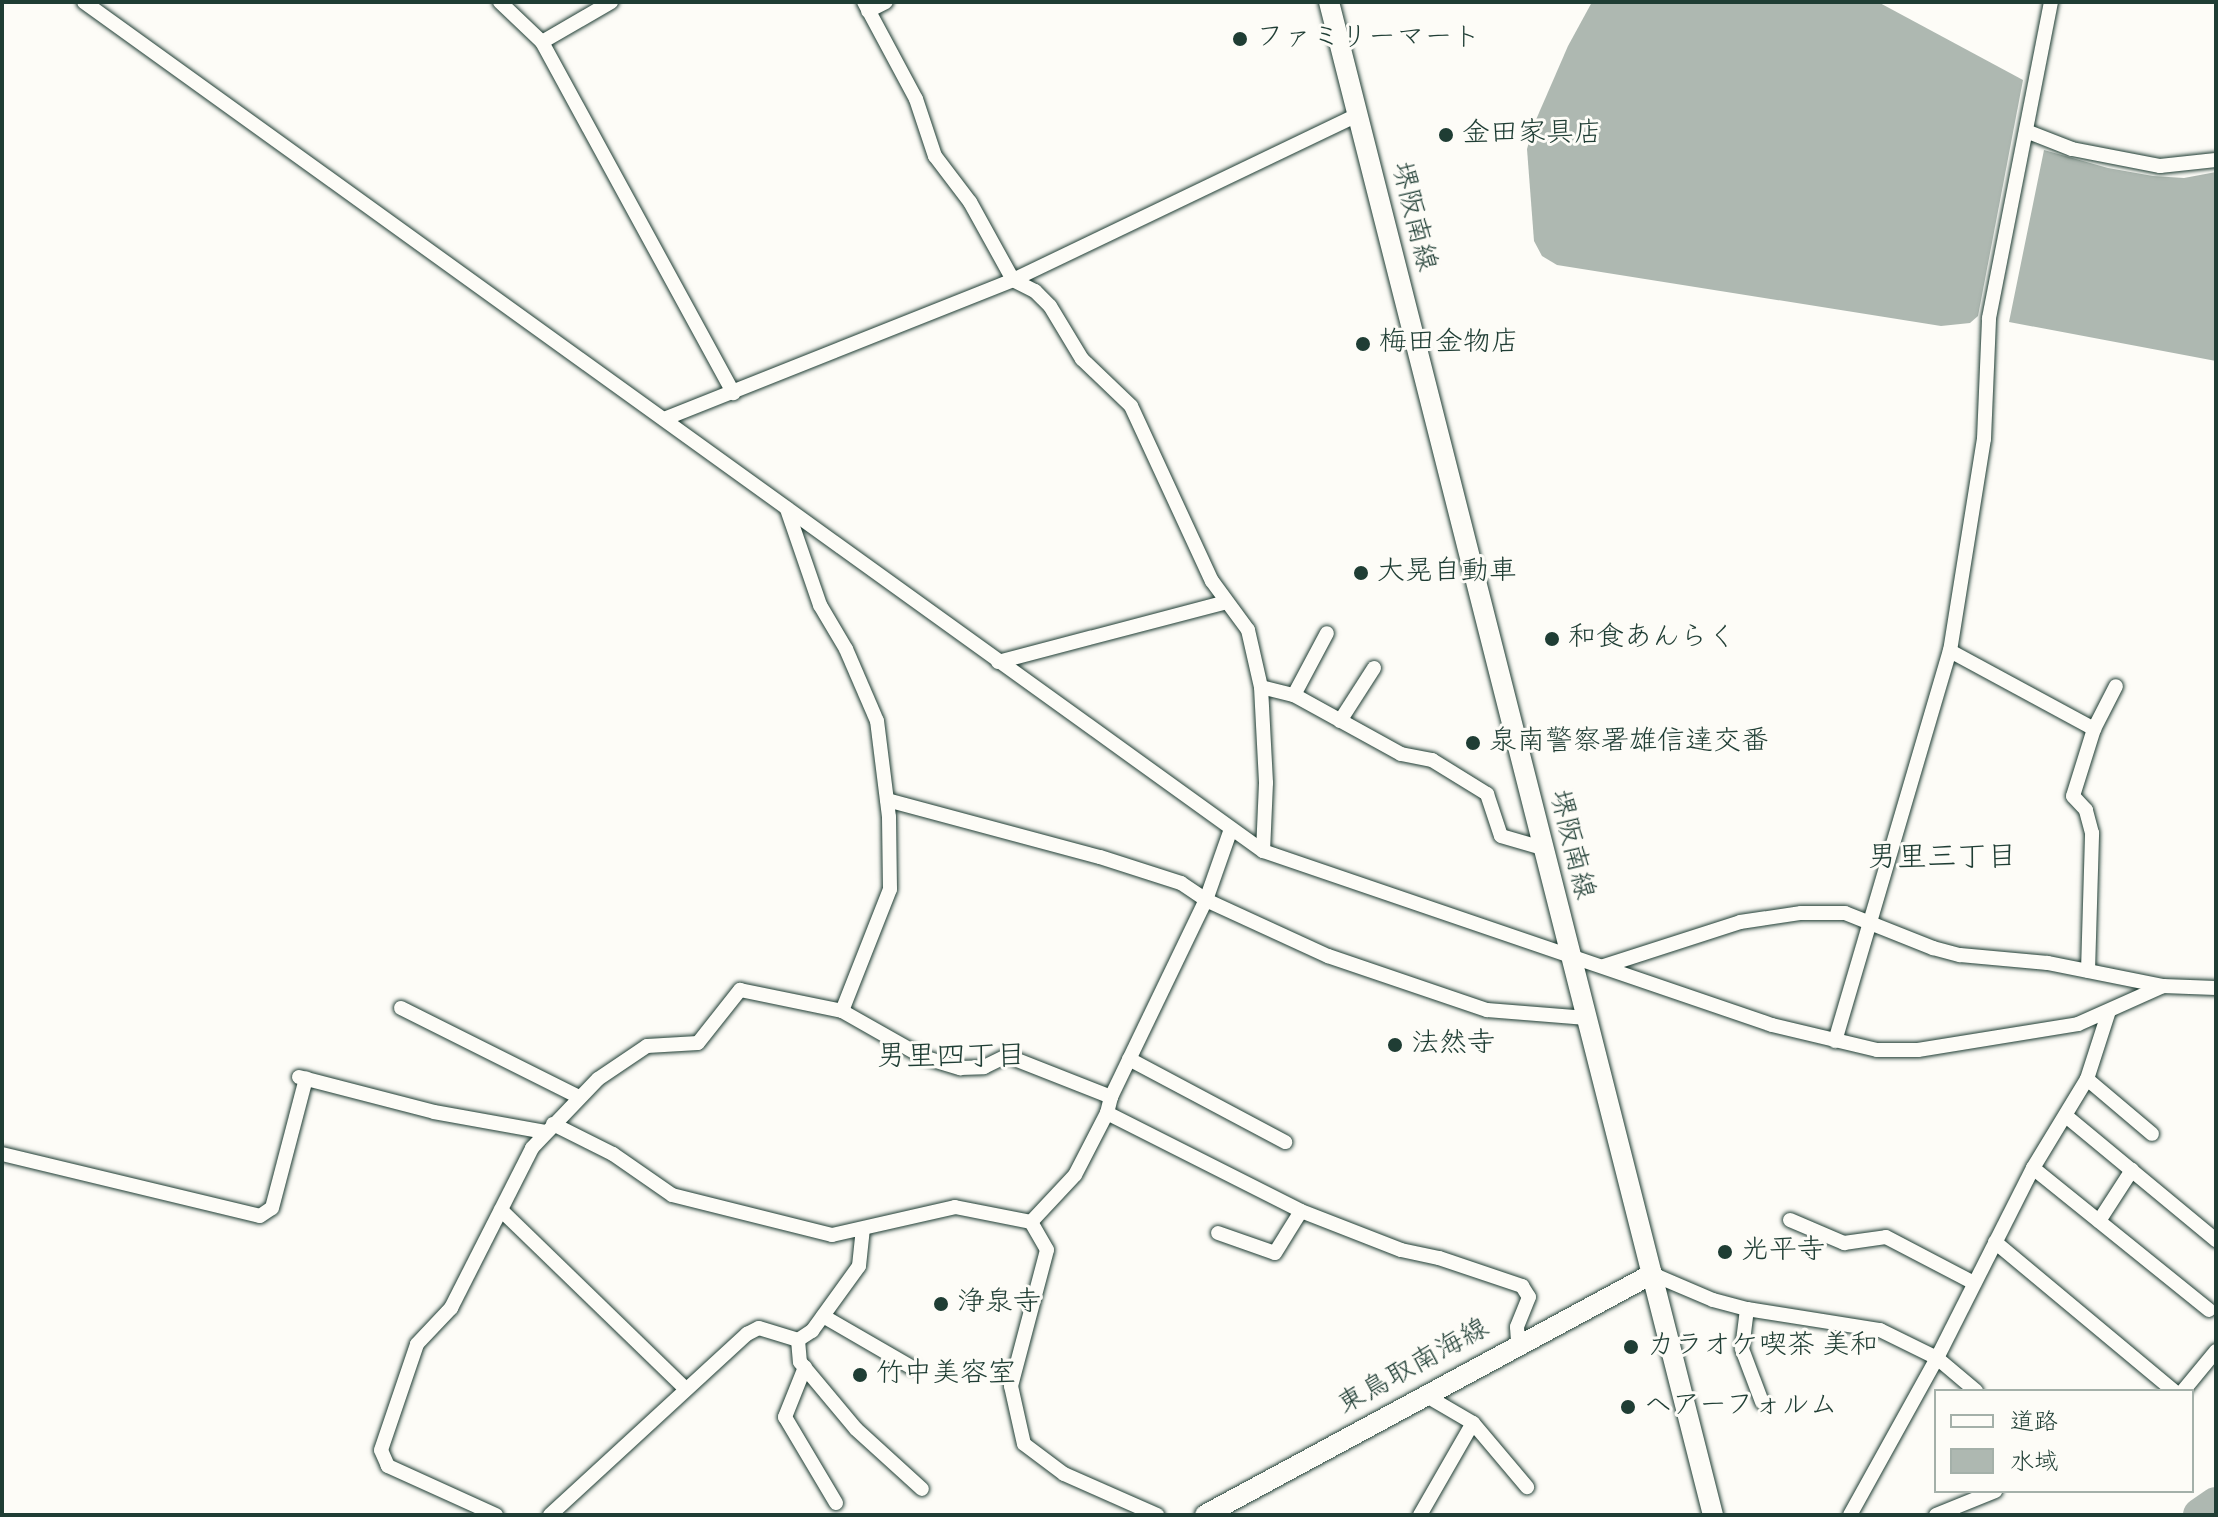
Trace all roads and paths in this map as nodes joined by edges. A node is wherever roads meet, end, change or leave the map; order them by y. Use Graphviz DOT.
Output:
graph roads {
  1 [pos="84,2"];
  2 [pos="500,2"];
  3 [pos="611,2"];
  4 [pos="886,2"];
  5 [pos="1329,2"];
  6 [pos="2051,2"];
  7 [pos="866,6"];
  8 [pos="542,42"];
  9 [pos="1357,115"];
  10 [pos="2026,131"];
  11 [pos="2216,160"];
  12 [pos="1013,280"];
  13 [pos="733,393"];
  14 [pos="664,419"];
  15 [pos="787,509"];
  16 [pos="1226,602"];
  17 [pos="1327,633"];
  18 [pos="1950,651"];
  19 [pos="998,662"];
  20 [pos="1374,668"];
  21 [pos="2116,686"];
  22 [pos="1261,687"];
  23 [pos="1294,695"];
  24 [pos="1340,721"];
  25 [pos="2094,729"];
  26 [pos="887,800"];
  27 [pos="1231,829"];
  28 [pos="1542,848"];
  29 [pos="1263,851"];
  30 [pos="1206,900"];
  31 [pos="1870,920"];
  32 [pos="1569,954"];
  33 [pos="1604,966"];
  34 [pos="2088,971"];
  35 [pos="2163,986"];
  36 [pos="2216,988"];
  37 [pos="401,1008"];
  38 [pos="842,1011"];
  39 [pos="2109,1011"];
  40 [pos="1587,1018"];
  41 [pos="1835,1041"];
  42 [pos="1129,1059"];
  43 [pos="2087,1079"];
  44 [pos="579,1097"];
  45 [pos="1111,1097"];
  46 [pos="1107,1113"];
  47 [pos="2066,1116"];
  48 [pos="549,1128"];
  49 [pos="2152,1134"];
  50 [pos="1285,1142"];
  51 [pos="2,1154"];
  52 [pos="2033,1168"];
  53 [pos="2132,1170"];
  54 [pos="501,1210"];
  55 [pos="1301,1211"];
  56 [pos="1790,1220"];
  57 [pos="2099,1221"];
  58 [pos="1031,1222"];
  59 [pos="863,1229"];
  60 [pos="1218,1233"];
  61 [pos="2216,1240"];
  62 [pos="1995,1242"];
  63 [pos="1652,1274"];
  64 [pos="1974,1283"];
  65 [pos="1747,1309"];
  66 [pos="2209,1310"];
  67 [pos="823,1316"];
  68 [pos="798,1340"];
  69 [pos="1518,1343"];
  70 [pos="2216,1351"];
  71 [pos="1937,1358"];
  72 [pos="805,1367"];
  73 [pos="911,1367"];
  74 [pos="685,1388"];
  75 [pos="1974,1389"];
  76 [pos="2172,1389"];
  77 [pos="2185,1389"];
  78 [pos="1425,1395"];
  79 [pos="1762,1402"];
  80 [pos="1473,1423"];
  81 [pos="1527,1487"];
  82 [pos="922,1489"];
  83 [pos="1990,1493"];
  84 [pos="836,1503"];
  85 [pos="496,1515"];
  86 [pos="550,1515"];
  87 [pos="1157,1515"];
  88 [pos="1205,1515"];
  89 [pos="1420,1515"];
  90 [pos="1713,1515"];
  91 [pos="1850,1515"];
  92 [pos="1936,1515"];
  1 -- 14 [label="street"];
  2 -- 8 [label="street"];
  3 -- 8 [label="street"];
  4 -- 7 [label="street"];
  5 -- 9 [label="main road, 堺阪南線"];
  6 -- 10 [label="street"];
  7 -- 12 [label="street"];
  8 -- 13 [label="street"];
  9 -- 12 [label="street"];
  9 -- 28 [label="main road, 堺阪南線"];
  10 -- 11 [label="street"];
  10 -- 18 [label="street"];
  12 -- 13 [label="street"];
  12 -- 16 [label="street"];
  13 -- 14 [label="street"];
  14 -- 15 [label="street"];
  15 -- 19 [label="street"];
  15 -- 26 [label="street"];
  16 -- 19 [label="street"];
  16 -- 22 [label="street"];
  17 -- 23 [label="street"];
  18 -- 25 [label="street"];
  18 -- 31 [label="street"];
  19 -- 27 [label="street"];
  20 -- 24 [label="street"];
  21 -- 25 [label="street"];
  22 -- 23 [label="street"];
  22 -- 29 [label="street"];
  23 -- 24 [label="street"];
  24 -- 28 [label="street"];
  25 -- 34 [label="street"];
  26 -- 30 [label="street"];
  26 -- 38 [label="street"];
  27 -- 29 [label="street"];
  27 -- 30 [label="street"];
  28 -- 32 [label="main road, 堺阪南線"];
  29 -- 32 [label="street"];
  30 -- 40 [label="street"];
  30 -- 42 [label="street"];
  31 -- 33 [label="street"];
  31 -- 34 [label="street"];
  31 -- 41 [label="street"];
  32 -- 33 [label="street"];
  32 -- 40 [label="main road, 堺阪南線"];
  33 -- 41 [label="street"];
  34 -- 35 [label="street"];
  35 -- 36 [label="street"];
  35 -- 39 [label="street"];
  37 -- 44 [label="street"];
  38 -- 44 [label="street"];
  38 -- 45 [label="street"];
  39 -- 41 [label="street"];
  39 -- 43 [label="street"];
  40 -- 63 [label="main road, 堺阪南線"];
  42 -- 45 [label="street"];
  42 -- 50 [label="street"];
  43 -- 47 [label="street"];
  43 -- 49 [label="street"];
  44 -- 48 [label="street"];
  45 -- 46 [label="street"];
  46 -- 55 [label="street"];
  46 -- 58 [label="street"];
  47 -- 52 [label="street"];
  47 -- 53 [label="street"];
  48 -- 51 [label="street"];
  48 -- 54 [label="street"];
  48 -- 59 [label="street"];
  52 -- 57 [label="street"];
  52 -- 62 [label="street"];
  53 -- 57 [label="street"];
  53 -- 61 [label="street"];
  54 -- 74 [label="street"];
  54 -- 85 [label="street"];
  55 -- 60 [label="street"];
  55 -- 69 [label="street"];
  56 -- 64 [label="street"];
  57 -- 66 [label="street"];
  58 -- 59 [label="street"];
  58 -- 87 [label="street"];
  59 -- 67 [label="street"];
  62 -- 64 [label="street"];
  62 -- 76 [label="street"];
  63 -- 65 [label="street"];
  63 -- 69 [label="main road, 東鳥取南海線"];
  63 -- 90 [label="main road, 堺阪南線"];
  64 -- 71 [label="street"];
  65 -- 71 [label="street"];
  65 -- 79 [label="street"];
  67 -- 68 [label="street"];
  67 -- 73 [label="street"];
  68 -- 72 [label="street"];
  68 -- 74 [label="street"];
  69 -- 78 [label="main road, 東鳥取南海線"];
  70 -- 77 [label="street"];
  71 -- 75 [label="street"];
  71 -- 91 [label="street"];
  72 -- 82 [label="street"];
  72 -- 84 [label="street"];
  74 -- 86 [label="street"];
  78 -- 80 [label="street"];
  78 -- 88 [label="main road, 東鳥取南海線"];
  80 -- 81 [label="street"];
  80 -- 89 [label="street"];
  83 -- 92 [label="street"];
}
